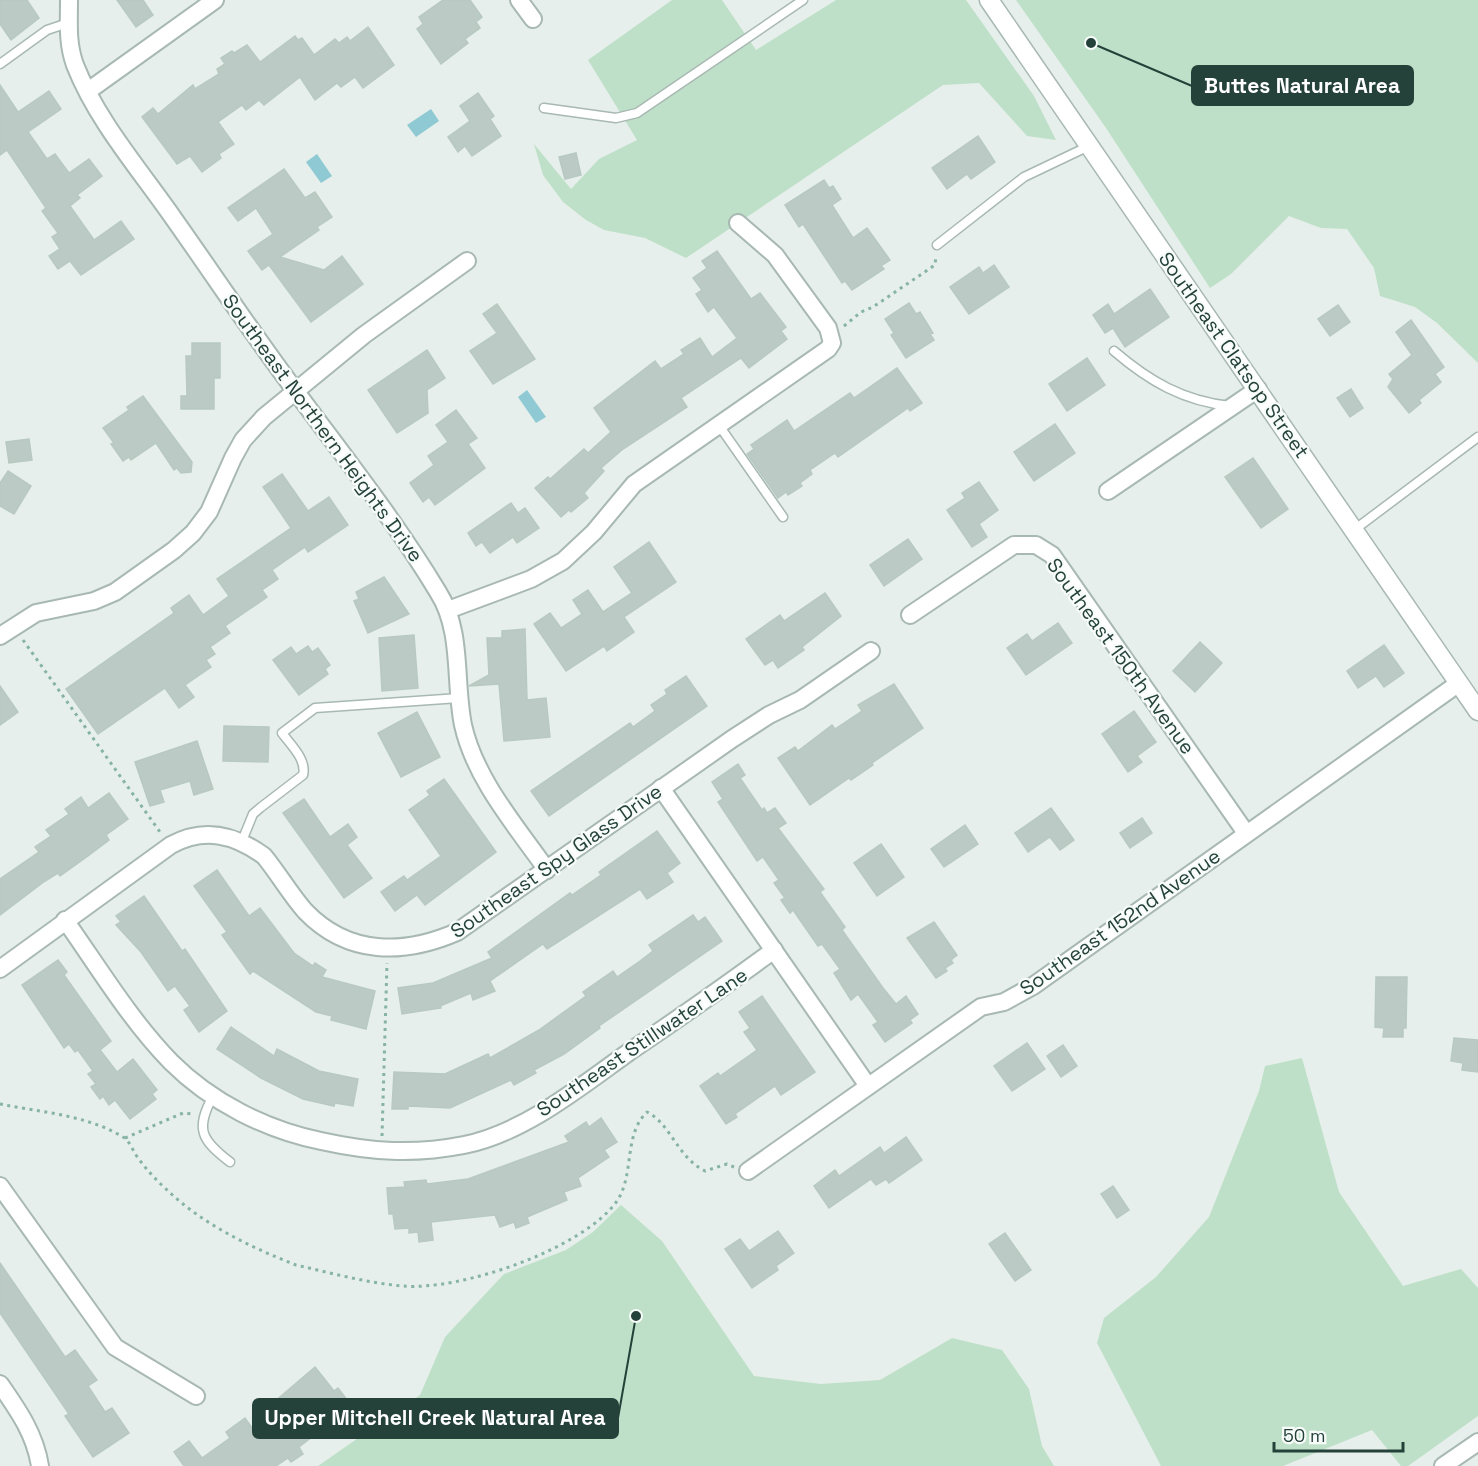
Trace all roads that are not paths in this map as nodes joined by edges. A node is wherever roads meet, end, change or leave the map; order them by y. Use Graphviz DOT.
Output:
graph roads {
  1 [pos="69,0"];
  2 [pos="215,0"];
  3 [pos="519,0"];
  4 [pos="804,0"];
  5 [pos="989,0"];
  6 [pos="532,19"];
  7 [pos="68,23"];
  8 [pos="0,64"];
  9 [pos="88,91"];
  10 [pos="544,108"];
  11 [pos="1090,146"];
  12 [pos="738,223"];
  13 [pos="937,245"];
  14 [pos="467,261"];
  15 [pos="1114,351"];
  16 [pos="1258,389"];
  17 [pos="295,391"];
  18 [pos="1233,407"];
  19 [pos="718,424"];
  20 [pos="1478,437"];
  21 [pos="1108,490"];
  22 [pos="783,517"];
  23 [pos="1354,530"];
  24 [pos="448,610"];
  25 [pos="910,615"];
  26 [pos="7,631"];
  27 [pos="871,651"];
  28 [pos="1459,683"];
  29 [pos="459,698"];
  30 [pos="1478,711"];
  31 [pos="661,788"];
  32 [pos="1246,833"];
  33 [pos="242,841"];
  34 [pos="547,870"];
  35 [pos="65,920"];
  36 [pos="774,950"];
  37 [pos="0,969"];
  38 [pos="868,1086"];
  39 [pos="213,1096"];
  40 [pos="230,1162"];
  41 [pos="748,1171"];
  42 [pos="0,1186"];
  43 [pos="0,1384"];
  44 [pos="196,1396"];
  45 [pos="1478,1442"];
  46 [pos="40,1466"];
  47 [pos="1443,1466"];
  1 -- 7 [label="street, Southeast Northern Heights Drive"];
  2 -- 9 [label="street"];
  3 -- 6 [label="street"];
  4 -- 10 [label="lane"];
  5 -- 11 [label="street, Southeast Clatsop Street"];
  7 -- 8 [label="lane"];
  7 -- 9 [label="street, Southeast Northern Heights Drive"];
  9 -- 17 [label="street, Southeast Northern Heights Drive"];
  11 -- 13 [label="lane"];
  11 -- 16 [label="street, Southeast Clatsop Street"];
  12 -- 19 [label="street"];
  14 -- 17 [label="street"];
  15 -- 18 [label="lane"];
  16 -- 18 [label="street"];
  16 -- 23 [label="street, Southeast Clatsop Street"];
  17 -- 24 [label="street, Southeast Northern Heights Drive"];
  17 -- 26 [label="street"];
  18 -- 21 [label="street"];
  19 -- 22 [label="lane"];
  19 -- 24 [label="street"];
  20 -- 23 [label="lane"];
  23 -- 28 [label="street, Southeast Clatsop Street"];
  24 -- 29 [label="street, Southeast Northern Heights Drive"];
  25 -- 32 [label="street, Southeast 150th Avenue"];
  27 -- 31 [label="street, Southeast Spy Glass Drive"];
  28 -- 30 [label="street, Southeast Clatsop Street"];
  28 -- 32 [label="street, Southeast 152nd Avenue"];
  29 -- 33 [label="lane"];
  29 -- 34 [label="street, Southeast Northern Heights Drive"];
  31 -- 34 [label="street, Southeast Spy Glass Drive"];
  31 -- 36 [label="street"];
  32 -- 38 [label="street, Southeast 152nd Avenue"];
  33 -- 34 [label="street, Southeast Spy Glass Drive"];
  33 -- 35 [label="street, Southeast Spy Glass Drive"];
  35 -- 37 [label="street, Southeast Spy Glass Drive"];
  35 -- 39 [label="street, Southeast Stillwater Lane"];
  36 -- 38 [label="street"];
  36 -- 39 [label="street, Southeast Stillwater Lane"];
  38 -- 41 [label="street, Southeast 152nd Avenue"];
  39 -- 40 [label="lane"];
  42 -- 44 [label="street"];
  43 -- 46 [label="street"];
  45 -- 47 [label="street"];
}
